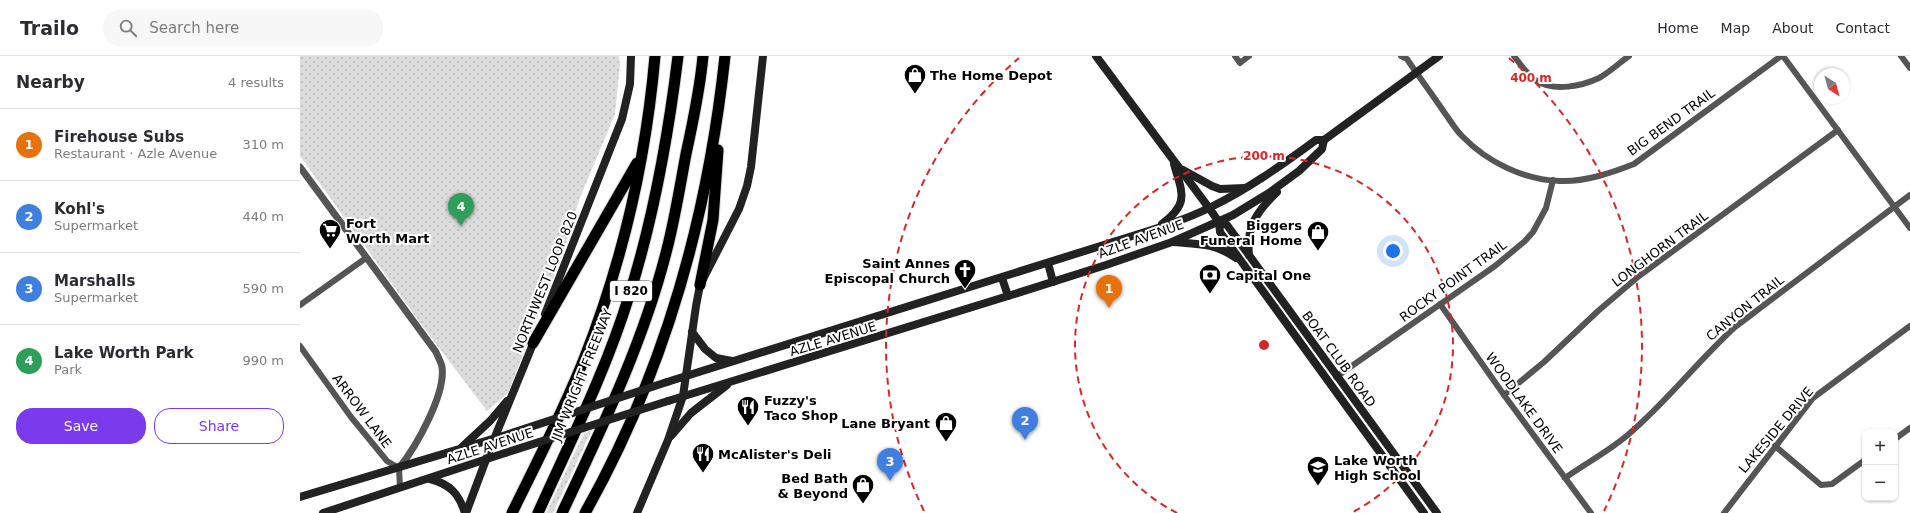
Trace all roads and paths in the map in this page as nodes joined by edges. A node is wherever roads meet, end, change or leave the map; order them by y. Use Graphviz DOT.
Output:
graph roads {
  1 [pos="631,56"];
  2 [pos="655,56"];
  3 [pos="678,56"];
  4 [pos="703,56"];
  5 [pos="725,56"];
  6 [pos="763,56"];
  7 [pos="1096,56"];
  8 [pos="1235,56"];
  9 [pos="1249,56"];
  10 [pos="1439,56"];
  11 [pos="1514,56"];
  12 [pos="1629,56"];
  13 [pos="1782,56"];
  14 [pos="1901,56"];
  15 [pos="1405,57"];
  16 [pos="1910,68"];
  17 [pos="1416,73"];
  18 [pos="720,106"];
  19 [pos="1838,130"];
  20 [pos="1324,140"];
  21 [pos="642,154"];
  22 [pos="1173,160"];
  23 [pos="300,167"];
  24 [pos="1299,171"];
  25 [pos="1553,180"];
  26 [pos="1246,188"];
  27 [pos="1910,195"];
  28 [pos="1894,207"];
  29 [pos="1210,208"];
  30 [pos="1219,222"];
  31 [pos="1156,228"];
  32 [pos="1910,228"];
  33 [pos="1172,242"];
  34 [pos="1250,256"];
  35 [pos="366,258"];
  36 [pos="1242,262"];
  37 [pos="1048,263"];
  38 [pos="1002,278"];
  39 [pos="1053,282"];
  40 [pos="700,286"];
  41 [pos="1008,296"];
  42 [pos="1440,304"];
  43 [pos="300,305"];
  44 [pos="1910,326"];
  45 [pos="692,332"];
  46 [pos="533,344"];
  47 [pos="300,346"];
  48 [pos="735,361"];
  49 [pos="687,376"];
  50 [pos="1336,377"];
  51 [pos="733,381"];
  52 [pos="512,394"];
  53 [pos="1504,395"];
  54 [pos="683,396"];
  55 [pos="1910,428"];
  56 [pos="1898,437"];
  57 [pos="494,439"];
  58 [pos="668,440"];
  59 [pos="1775,446"];
  60 [pos="459,450"];
  61 [pos="486,460"];
  62 [pos="1862,462"];
  63 [pos="399,468"];
  64 [pos="1565,478"];
  65 [pos="430,479"];
  66 [pos="400,488"];
  67 [pos="300,497"];
  68 [pos="323,513"];
  69 [pos="466,513"];
  70 [pos="512,513"];
  71 [pos="538,513"];
  72 [pos="562,513"];
  73 [pos="586,513"];
  74 [pos="637,513"];
  75 [pos="1424,513"];
  76 [pos="1437,513"];
  77 [pos="1591,513"];
  78 [pos="1724,513"];
  1 -- 46 [label="main road, NORTHWEST LOOP 820"];
  2 -- 21 [label="highway"];
  3 -- 71 [label="highway, JIM WRIGHT FREEWAY / I 820"];
  4 -- 72 [label="highway, I 820"];
  5 -- 18 [label="highway"];
  6 -- 40 [label="main road"];
  7 -- 22 [label="main road, BOAT CLUB ROAD"];
  8 -- 9 [label="street"];
  10 -- 17 [label="main road, AZLE AVENUE"];
  11 -- 12 [label="street"];
  13 -- 19 [label="street"];
  13 -- 25 [label="street, BIG BEND TRAIL"];
  14 -- 16 [label="street"];
  15 -- 17 [label="street, BIG BEND TRAIL"];
  17 -- 20 [label="main road, AZLE AVENUE"];
  17 -- 25 [label="street, BIG BEND TRAIL"];
  18 -- 40 [label="highway"];
  18 -- 73 [label="highway"];
  19 -- 28 [label="street"];
  19 -- 53 [label="street, LONGHORN TRAIL"];
  20 -- 24 [label="main road, AZLE AVENUE"];
  20 -- 26 [label="main road, AZLE AVENUE"];
  21 -- 46 [label="highway"];
  21 -- 70 [label="highway"];
  22 -- 26 [label="main road, AZLE AVENUE"];
  22 -- 29 [label="main road, BOAT CLUB ROAD"];
  22 -- 31 [label="main road, AZLE AVENUE"];
  23 -- 35 [label="street"];
  24 -- 30 [label="main road, AZLE AVENUE"];
  24 -- 34 [label="main road"];
  25 -- 42 [label="street, ROCKY POINT TRAIL"];
  26 -- 29 [label="main road, AZLE AVENUE"];
  27 -- 28 [label="street, CANYON TRAIL"];
  28 -- 32 [label="street"];
  28 -- 64 [label="street, CANYON TRAIL"];
  29 -- 30 [label="main road, BOAT CLUB ROAD"];
  29 -- 31 [label="main road, AZLE AVENUE"];
  30 -- 33 [label="main road, AZLE AVENUE"];
  30 -- 34 [label="main road, BOAT CLUB ROAD"];
  30 -- 36 [label="main road, BOAT CLUB ROAD"];
  31 -- 37 [label="main road, AZLE AVENUE"];
  33 -- 36 [label="main road"];
  33 -- 39 [label="main road, AZLE AVENUE"];
  34 -- 50 [label="main road, BOAT CLUB ROAD"];
  35 -- 43 [label="street"];
  35 -- 63 [label="street"];
  36 -- 75 [label="main road, BOAT CLUB ROAD"];
  37 -- 38 [label="main road, AZLE AVENUE"];
  37 -- 39 [label="main road"];
  38 -- 41 [label="main road"];
  38 -- 48 [label="main road, AZLE AVENUE"];
  39 -- 41 [label="main road, AZLE AVENUE"];
  40 -- 45 [label="main road"];
  41 -- 51 [label="main road, AZLE AVENUE"];
  42 -- 50 [label="street, ROCKY POINT TRAIL"];
  42 -- 53 [label="street, WOODLAKE DRIVE"];
  44 -- 59 [label="street, LAKESIDE DRIVE"];
  45 -- 48 [label="main road"];
  45 -- 49 [label="main road"];
  46 -- 52 [label="main road, NORTHWEST LOOP 820"];
  47 -- 63 [label="street, ARROW LANE"];
  48 -- 49 [label="main road, AZLE AVENUE"];
  49 -- 54 [label="main road"];
  49 -- 57 [label="main road, AZLE AVENUE, bridge"];
  50 -- 76 [label="main road, BOAT CLUB ROAD"];
  51 -- 54 [label="main road, AZLE AVENUE"];
  51 -- 58 [label="main road"];
  52 -- 57 [label="main road, NORTHWEST LOOP 820"];
  52 -- 60 [label="main road"];
  53 -- 64 [label="street, WOODLAKE DRIVE"];
  54 -- 58 [label="main road"];
  54 -- 61 [label="main road, AZLE AVENUE, bridge"];
  55 -- 56 [label="street"];
  57 -- 60 [label="main road, AZLE AVENUE"];
  57 -- 61 [label="main road, NORTHWEST LOOP 820"];
  58 -- 74 [label="main road"];
  59 -- 62 [label="street"];
  59 -- 78 [label="street, LAKESIDE DRIVE"];
  60 -- 63 [label="main road, AZLE AVENUE"];
  61 -- 65 [label="main road, AZLE AVENUE"];
  61 -- 69 [label="main road, NORTHWEST LOOP 820"];
  63 -- 66 [label="street"];
  63 -- 67 [label="main road, AZLE AVENUE"];
  64 -- 77 [label="street, WOODLAKE DRIVE"];
  65 -- 66 [label="main road, AZLE AVENUE"];
  65 -- 69 [label="main road"];
  66 -- 68 [label="main road, AZLE AVENUE"];
}
